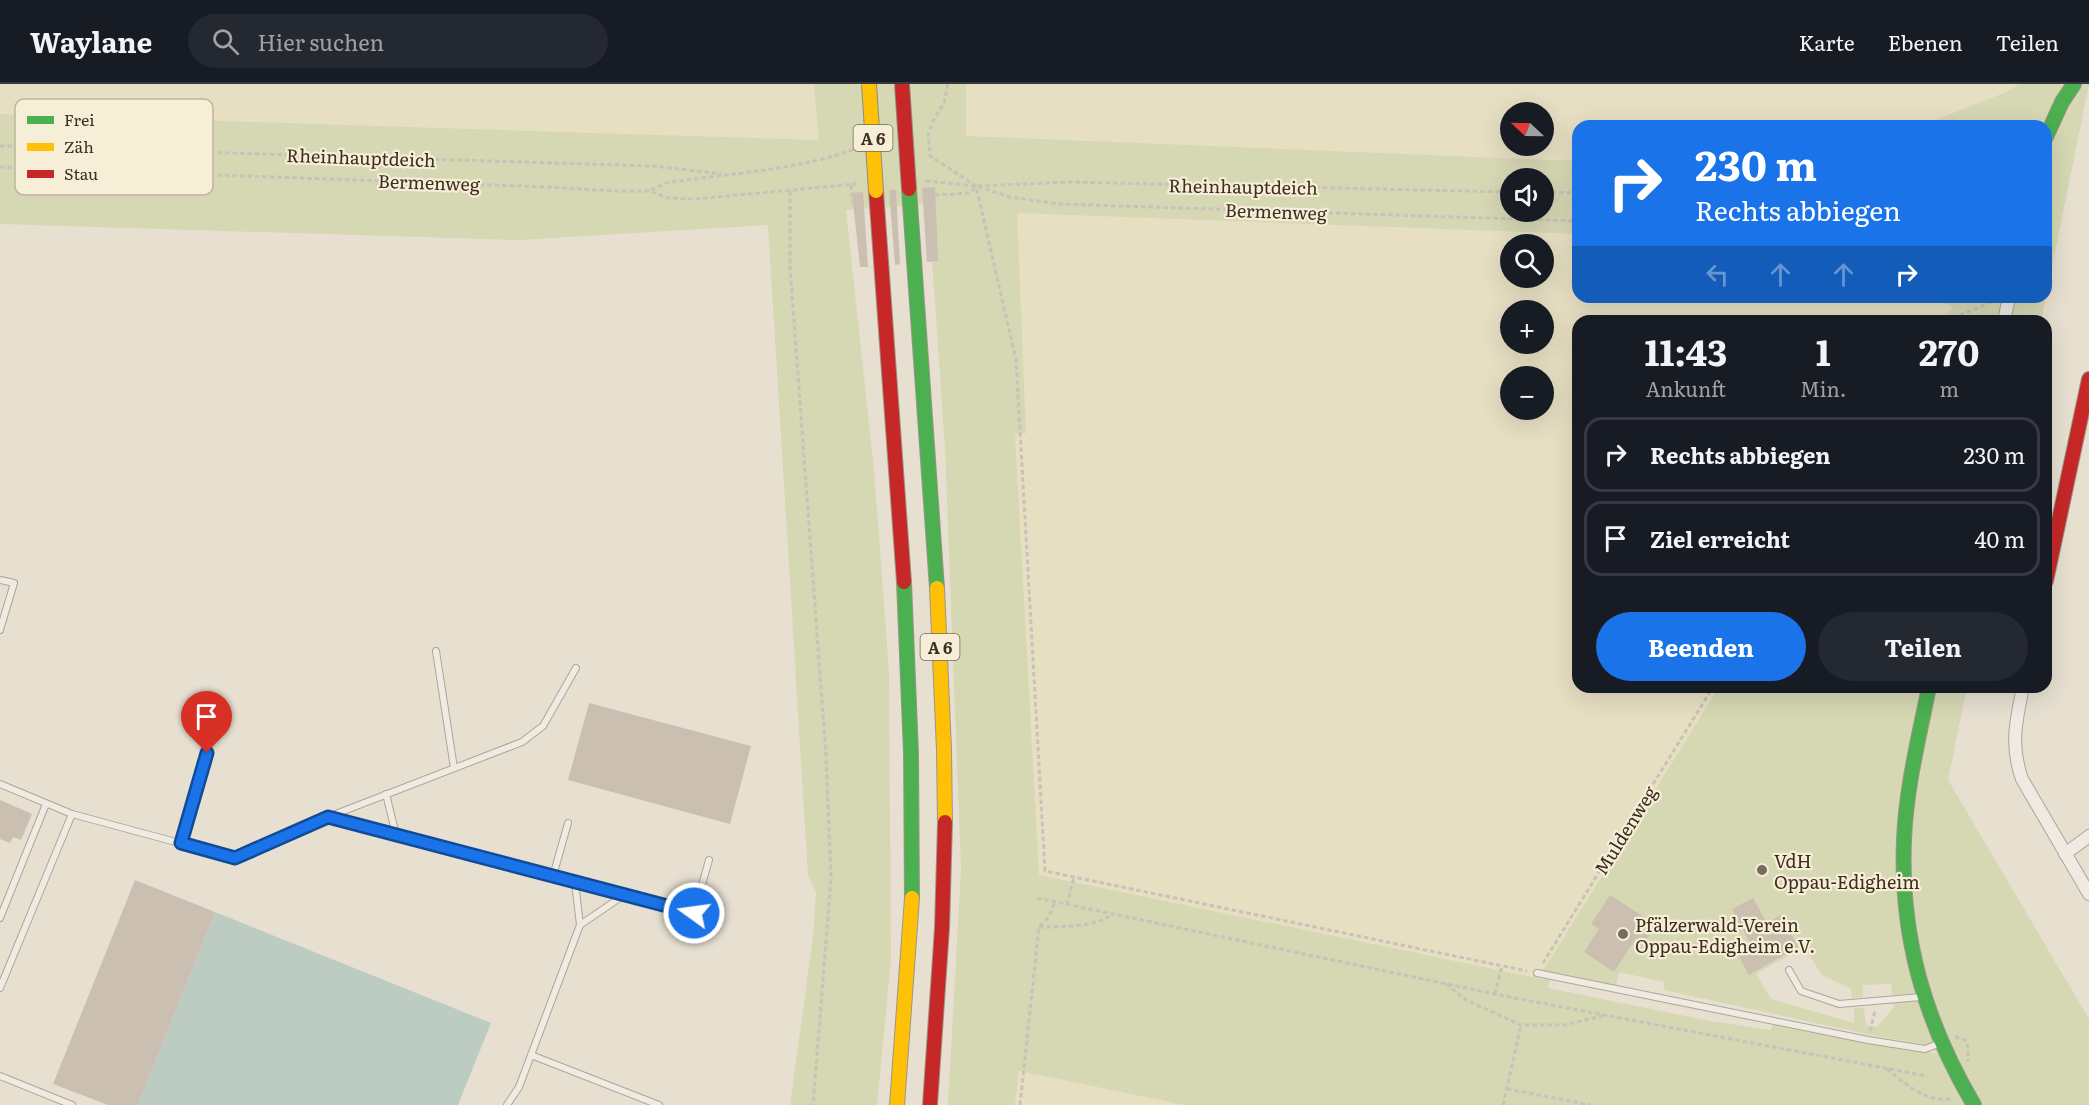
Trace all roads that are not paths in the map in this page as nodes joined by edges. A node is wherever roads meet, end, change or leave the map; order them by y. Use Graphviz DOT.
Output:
graph roads {
  1 [pos="869,84"];
  2 [pos="902,84"];
  3 [pos="2074,84"];
  4 [pos="2052,124"];
  5 [pos="2089,379"];
  6 [pos="2052,554"];
  7 [pos="0,580"];
  8 [pos="0,630"];
  9 [pos="436,651"];
  10 [pos="576,668"];
  11 [pos="1928,693"];
  12 [pos="2022,693"];
  13 [pos="207,753"];
  14 [pos="454,768"];
  15 [pos="0,784"];
  16 [pos="386,794"];
  17 [pos="46,804"];
  18 [pos="72,814"];
  19 [pos="328,817"];
  20 [pos="568,823"];
  21 [pos="396,835"];
  22 [pos="2089,836"];
  23 [pos="181,843"];
  24 [pos="2065,854"];
  25 [pos="709,860"];
  26 [pos="553,876"];
  27 [pos="575,882"];
  28 [pos="2089,894"];
  29 [pos="624,895"];
  30 [pos="0,918"];
  31 [pos="580,925"];
  32 [pos="1789,970"];
  33 [pos="1537,973"];
  34 [pos="2,977"];
  35 [pos="0,988"];
  36 [pos="1922,997"];
  37 [pos="1941,1043"];
  38 [pos="531,1055"];
  39 [pos="0,1076"];
  40 [pos="1971,1101"];
  41 [pos="72,1105"];
  42 [pos="507,1105"];
  43 [pos="658,1105"];
  44 [pos="897,1105"];
  45 [pos="930,1105"];
  1 -- 44 [label="main road, A 6, bridge"];
  2 -- 45 [label="main road, A 6, bridge"];
  3 -- 4 [label="main road"];
  5 -- 6 [label="main road"];
  7 -- 8 [label="lane"];
  9 -- 14 [label="lane"];
  10 -- 14 [label="lane"];
  11 -- 36 [label="main road"];
  12 -- 24 [label="street"];
  13 -- 23 [label="lane"];
  14 -- 16 [label="lane"];
  15 -- 17 [label="lane"];
  16 -- 19 [label="lane"];
  16 -- 21 [label="lane"];
  17 -- 18 [label="lane"];
  17 -- 30 [label="lane"];
  18 -- 23 [label="lane"];
  18 -- 34 [label="lane"];
  19 -- 21 [label="lane"];
  19 -- 23 [label="lane"];
  20 -- 26 [label="lane"];
  21 -- 26 [label="lane"];
  22 -- 24 [label="street"];
  24 -- 28 [label="street"];
  25 -- 29 [label="lane"];
  26 -- 27 [label="lane"];
  27 -- 29 [label="lane"];
  27 -- 31 [label="lane"];
  29 -- 31 [label="lane"];
  31 -- 38 [label="lane"];
  32 -- 36 [label="lane"];
  33 -- 37 [label="lane"];
  34 -- 35 [label="lane"];
  36 -- 37 [label="main road"];
  37 -- 40 [label="main road"];
  38 -- 42 [label="lane"];
  38 -- 43 [label="lane"];
  39 -- 41 [label="lane"];
}
